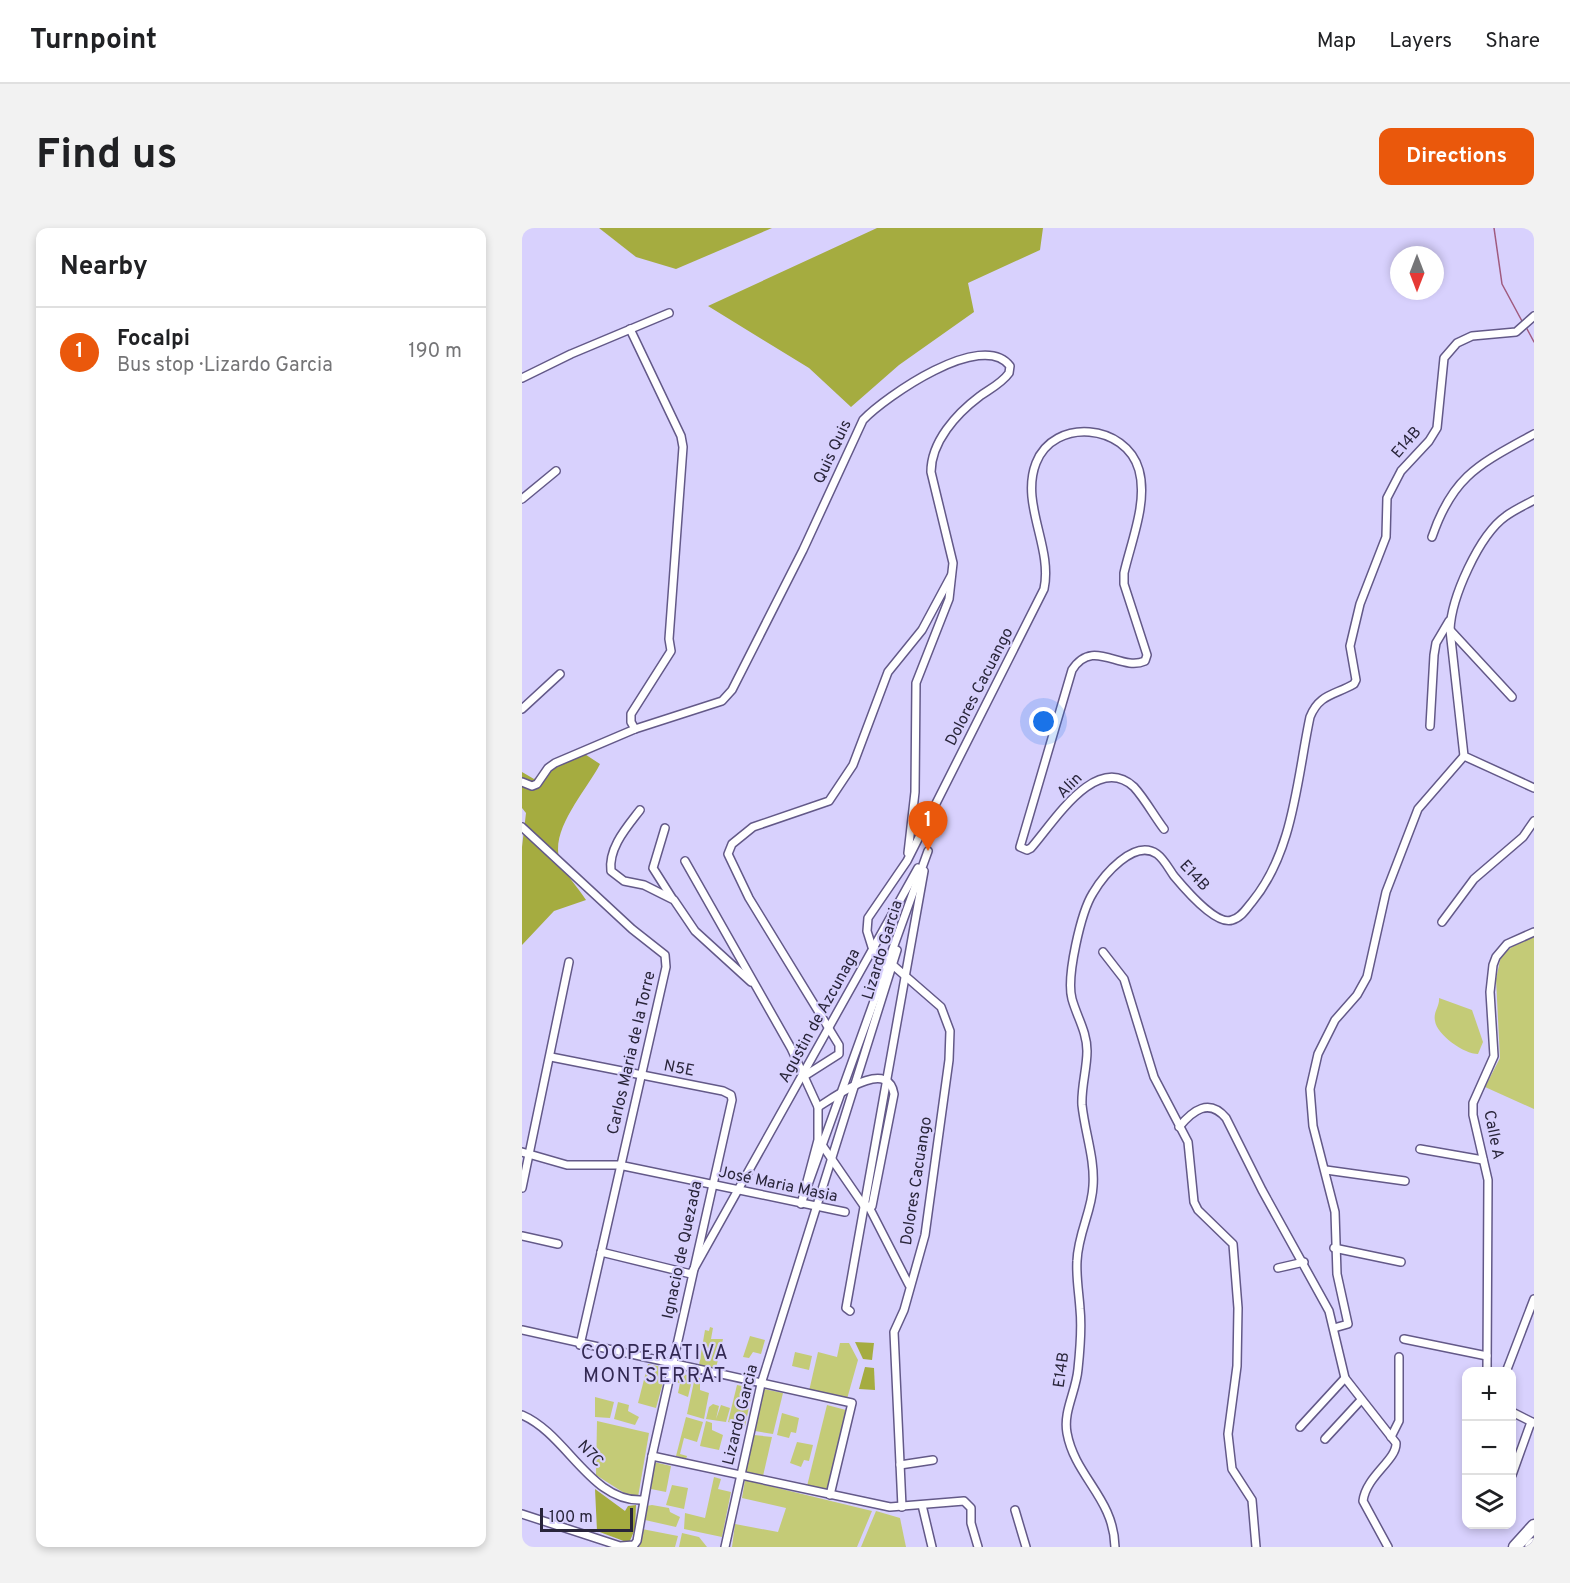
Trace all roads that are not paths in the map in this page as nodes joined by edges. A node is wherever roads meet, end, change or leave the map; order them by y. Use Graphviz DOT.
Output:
graph roads {
  1 [pos="669,313"];
  2 [pos="1534,316"];
  3 [pos="630,329"];
  4 [pos="522,378"];
  5 [pos="1534,434"];
  6 [pos="556,471"];
  7 [pos="522,499"];
  8 [pos="1533,502"];
  9 [pos="1432,537"];
  10 [pos="953,574"];
  11 [pos="1450,618"];
  12 [pos="1450,630"];
  13 [pos="560,674"];
  14 [pos="1512,697"];
  15 [pos="522,709"];
  16 [pos="1430,726"];
  17 [pos="635,729"];
  18 [pos="1464,756"];
  19 [pos="522,782"];
  20 [pos="1534,788"];
  21 [pos="640,810"];
  22 [pos="1534,821"];
  23 [pos="522,827"];
  24 [pos="665,828"];
  25 [pos="1164,829"];
  26 [pos="1023,849"];
  27 [pos="928,850"];
  28 [pos="685,861"];
  29 [pos="907,861"];
  30 [pos="674,900"];
  31 [pos="1442,922"];
  32 [pos="1534,932"];
  33 [pos="873,948"];
  34 [pos="1103,951"];
  35 [pos="568,962"];
  36 [pos="890,963"];
  37 [pos="906,976"];
  38 [pos="753,984"];
  39 [pos="828,1029"];
  40 [pos="551,1057"];
  41 [pos="805,1074"];
  42 [pos="640,1075"];
  43 [pos="887,1081"];
  44 [pos="854,1087"];
  45 [pos="730,1095"];
  46 [pos="840,1095"];
  47 [pos="818,1107"];
  48 [pos="1179,1127"];
  49 [pos="820,1143"];
  50 [pos="1420,1149"];
  51 [pos="522,1152"];
  52 [pos="530,1154"];
  53 [pos="831,1159"];
  54 [pos="1483,1160"];
  55 [pos="619,1165"];
  56 [pos="1326,1170"];
  57 [pos="1405,1181"];
  58 [pos="711,1185"];
  59 [pos="522,1188"];
  60 [pos="738,1191"];
  61 [pos="801,1204"];
  62 [pos="866,1206"];
  63 [pos="816,1207"];
  64 [pos="844,1212"];
  65 [pos="522,1236"];
  66 [pos="558,1244"];
  67 [pos="1334,1248"];
  68 [pos="601,1252"];
  69 [pos="1304,1262"];
  70 [pos="1401,1262"];
  71 [pos="1278,1268"];
  72 [pos="691,1274"];
  73 [pos="909,1285"];
  74 [pos="1534,1299"];
  75 [pos="850,1311"];
  76 [pos="1334,1328"];
  77 [pos="522,1330"];
  78 [pos="1404,1339"];
  79 [pos="580,1345"];
  80 [pos="1487,1356"];
  81 [pos="1399,1357"];
  82 [pos="672,1365"];
  83 [pos="1487,1367"];
  84 [pos="1508,1367"];
  85 [pos="1345,1378"];
  86 [pos="760,1384"];
  87 [pos="1361,1400"];
  88 [pos="1516,1414"];
  89 [pos="522,1415"];
  90 [pos="1533,1423"];
  91 [pos="1300,1427"];
  92 [pos="1391,1437"];
  93 [pos="1325,1439"];
  94 [pos="652,1456"];
  95 [pos="933,1460"];
  96 [pos="900,1465"];
  97 [pos="1516,1465"];
  98 [pos="740,1475"];
  99 [pos="830,1495"];
  100 [pos="643,1500"];
  101 [pos="922,1505"];
  102 [pos="902,1507"];
  103 [pos="1015,1510"];
  104 [pos="522,1514"];
  105 [pos="1534,1526"];
  106 [pos="1534,1544"];
  107 [pos="628,1547"];
  108 [pos="725,1547"];
  109 [pos="932,1547"];
  110 [pos="978,1547"];
  111 [pos="1026,1547"];
  112 [pos="1115,1547"];
  113 [pos="1256,1547"];
  114 [pos="1388,1547"];
  115 [pos="1515,1547"];
  116 [pos="1531,1547"];
  1 -- 3 [label="street"];
  2 -- 112 [label="street, E14B"];
  3 -- 4 [label="street"];
  3 -- 17 [label="street"];
  5 -- 9 [label="street"];
  6 -- 7 [label="street"];
  8 -- 11 [label="street"];
  10 -- 17 [label="street, Quis Quis"];
  10 -- 29 [label="street, Quis Quis"];
  10 -- 39 [label="street"];
  11 -- 12 [label="street"];
  11 -- 16 [label="street"];
  12 -- 14 [label="street"];
  12 -- 18 [label="street"];
  13 -- 15 [label="street"];
  17 -- 19 [label="street, Quis Quis"];
  18 -- 20 [label="street"];
  18 -- 56 [label="street"];
  21 -- 30 [label="street"];
  22 -- 31 [label="street"];
  23 -- 42 [label="street, Carlos Maria de la Torre"];
  24 -- 30 [label="street"];
  25 -- 26 [label="street, Alin"];
  26 -- 29 [label="street, Dolores Cacuango"];
  27 -- 33 [label="street, Agustin de Azcunaga"];
  27 -- 36 [label="street, Lizardo Garcia"];
  27 -- 37 [label="street"];
  28 -- 38 [label="street, Lizardo Garcia"];
  29 -- 33 [label="street, Dolores Cacuango"];
  30 -- 38 [label="street"];
  32 -- 54 [label="street, Calle A"];
  33 -- 36 [label="street, Dolores Cacuango"];
  33 -- 39 [label="street, Agustin de Azcunaga"];
  34 -- 48 [label="street"];
  35 -- 40 [label="street"];
  36 -- 37 [label="street, Dolores Cacuango"];
  36 -- 44 [label="street, Lizardo Garcia"];
  36 -- 46 [label="street, Lizardo Garcia"];
  37 -- 43 [label="street"];
  37 -- 73 [label="street, Dolores Cacuango"];
  38 -- 41 [label="street, Lizardo Garcia"];
  39 -- 41 [label="street, Agustin de Azcunaga"];
  39 -- 41 [label="street"];
  40 -- 42 [label="street, N5E"];
  40 -- 52 [label="street"];
  41 -- 47 [label="street, Lizardo Garcia"];
  41 -- 60 [label="street, Agustin de Azcunaga"];
  42 -- 45 [label="street, N5E"];
  42 -- 55 [label="street, Carlos Maria de la Torre"];
  43 -- 44 [label="street"];
  43 -- 62 [label="street"];
  44 -- 46 [label="street"];
  44 -- 53 [label="street, Lizardo Garcia"];
  45 -- 58 [label="street, Ignacio de Quezada"];
  46 -- 47 [label="street"];
  46 -- 49 [label="street, Lizardo Garcia"];
  47 -- 49 [label="street, Lizardo Garcia"];
  48 -- 69 [label="street"];
  48 -- 113 [label="street"];
  49 -- 53 [label="street"];
  49 -- 61 [label="street, Lizardo Garcia"];
  50 -- 54 [label="street"];
  51 -- 52 [label="street, José Maria Masia"];
  52 -- 55 [label="street, José Maria Masia"];
  52 -- 59 [label="street"];
  53 -- 62 [label="street"];
  53 -- 63 [label="street, Lizardo Garcia"];
  54 -- 80 [label="street, Calle A"];
  55 -- 58 [label="street, José Maria Masia"];
  55 -- 68 [label="street, Carlos Maria de la Torre"];
  56 -- 57 [label="street"];
  56 -- 67 [label="street"];
  58 -- 60 [label="street, José Maria Masia"];
  58 -- 72 [label="street, Ignacio de Quezada"];
  60 -- 61 [label="street, José Maria Masia"];
  60 -- 72 [label="street, Agustin de Azcunaga"];
  61 -- 63 [label="street, José Maria Masia"];
  62 -- 73 [label="street"];
  62 -- 75 [label="street"];
  63 -- 64 [label="street, José Maria Masia"];
  63 -- 86 [label="street, Lizardo Garcia"];
  65 -- 66 [label="street"];
  67 -- 70 [label="street"];
  67 -- 76 [label="street"];
  68 -- 72 [label="street"];
  68 -- 79 [label="street, Carlos Maria de la Torre"];
  69 -- 71 [label="street"];
  69 -- 76 [label="street"];
  72 -- 82 [label="street, Ignacio de Quezada"];
  73 -- 96 [label="street, Dolores Cacuango"];
  74 -- 84 [label="street"];
  76 -- 85 [label="street"];
  77 -- 79 [label="street"];
  78 -- 80 [label="street"];
  79 -- 82 [label="street"];
  80 -- 83 [label="street, Calle A"];
  81 -- 92 [label="street"];
  82 -- 86 [label="street"];
  82 -- 94 [label="street, Ignacio de Quezada"];
  85 -- 87 [label="street"];
  85 -- 91 [label="street"];
  86 -- 98 [label="street, Lizardo Garcia"];
  86 -- 99 [label="street"];
  87 -- 92 [label="street"];
  87 -- 93 [label="street"];
  88 -- 90 [label="street"];
  89 -- 100 [label="street, N7C"];
  90 -- 97 [label="street"];
  92 -- 114 [label="street"];
  94 -- 98 [label="street"];
  94 -- 100 [label="street, Ignacio de Quezada"];
  95 -- 96 [label="street"];
  96 -- 102 [label="street, Dolores Cacuango"];
  98 -- 99 [label="street"];
  98 -- 108 [label="street, Lizardo Garcia"];
  99 -- 102 [label="street"];
  100 -- 107 [label="street, Ignacio de Quezada"];
  101 -- 102 [label="street"];
  101 -- 109 [label="street"];
  101 -- 110 [label="street"];
  103 -- 111 [label="street"];
  104 -- 107 [label="street"];
  105 -- 115 [label="highway"];
  106 -- 116 [label="highway"];
}
